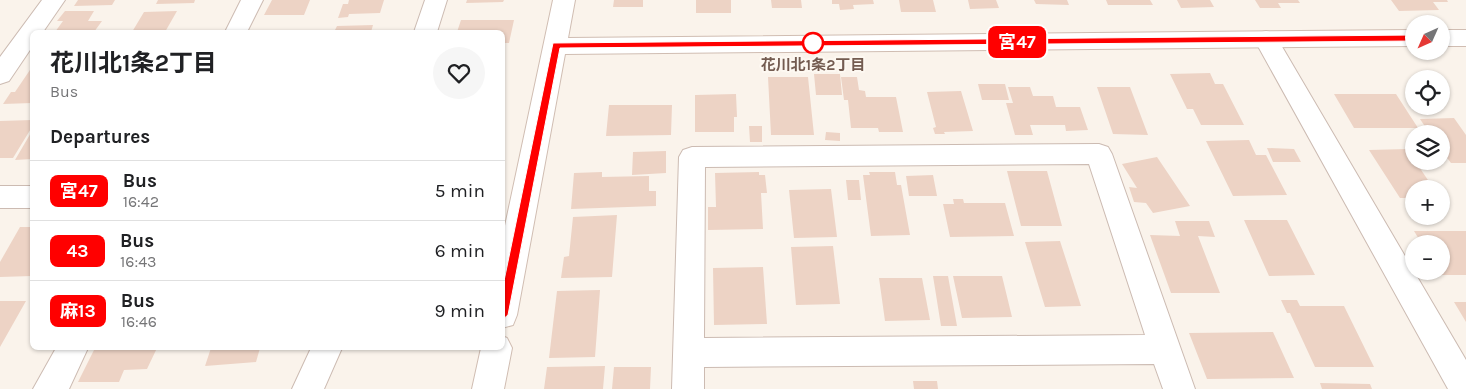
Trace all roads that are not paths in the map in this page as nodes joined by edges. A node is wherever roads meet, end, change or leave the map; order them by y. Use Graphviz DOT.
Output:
graph roads {
  1 [pos="54,0"];
  2 [pos="252,0"];
  3 [pos="436,0"];
  4 [pos="564,0"];
  5 [pos="32,30"];
  6 [pos="237,30"];
  7 [pos="427,30"];
  8 [pos="30,33"];
  9 [pos="1405,38"];
  10 [pos="1450,38"];
  11 [pos="1466,38"];
  12 [pos="1266,39"];
  13 [pos="556,46"];
  14 [pos="0,75"];
  15 [pos="30,196"];
  16 [pos="0,197"];
  17 [pos="505,300"];
  18 [pos="1165,349"];
  19 [pos="71,350"];
  20 [pos="325,350"];
  21 [pos="496,350"];
  22 [pos="689,352"];
  23 [pos="49,389"];
  24 [pos="308,389"];
  25 [pos="488,389"];
  26 [pos="688,389"];
  27 [pos="1179,389"];
  28 [pos="1465,389"];
  1 -- 5 [label="street"];
  2 -- 6 [label="street"];
  3 -- 7 [label="street"];
  4 -- 13 [label="street"];
  8 -- 14 [label="street"];
  9 -- 12 [label="street"];
  10 -- 11 [label="street"];
  12 -- 13 [label="street"];
  12 -- 28 [label="street"];
  13 -- 17 [label="street"];
  15 -- 16 [label="street"];
  18 -- 22 [label="street"];
  18 -- 22 [label="street"];
  18 -- 27 [label="street"];
  19 -- 23 [label="street"];
  20 -- 24 [label="street"];
  21 -- 25 [label="street"];
  22 -- 26 [label="street"];
}
